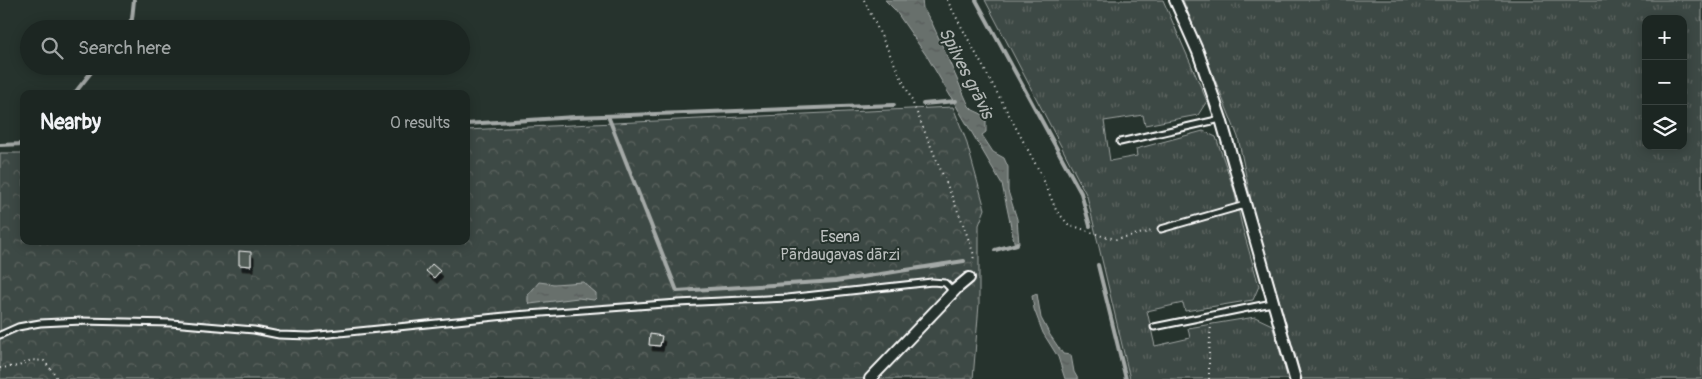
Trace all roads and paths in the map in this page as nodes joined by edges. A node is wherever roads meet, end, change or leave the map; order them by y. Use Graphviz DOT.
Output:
graph roads {
  1 [pos="864,0"];
  2 [pos="947,0"];
  3 [pos="1174,0"];
  4 [pos="1221,119"];
  5 [pos="1120,142"];
  6 [pos="1245,205"];
  7 [pos="1161,229"];
  8 [pos="969,278"];
  9 [pos="951,295"];
  10 [pos="1272,303"];
  11 [pos="1212,315"];
  12 [pos="1154,327"];
  13 [pos="0,335"];
  14 [pos="0,368"];
  15 [pos="57,379"];
  16 [pos="870,379"];
  17 [pos="1209,379"];
  18 [pos="1294,379"];
  1 -- 8 [label="path"];
  2 -- 7 [label="path"];
  3 -- 4 [label="street"];
  4 -- 5 [label="lane"];
  4 -- 6 [label="street"];
  6 -- 7 [label="lane"];
  6 -- 10 [label="street"];
  8 -- 9 [label="street"];
  9 -- 13 [label="lane"];
  9 -- 16 [label="street"];
  10 -- 11 [label="lane"];
  10 -- 18 [label="street"];
  11 -- 12 [label="lane"];
  11 -- 17 [label="path"];
  14 -- 15 [label="path"];
}
